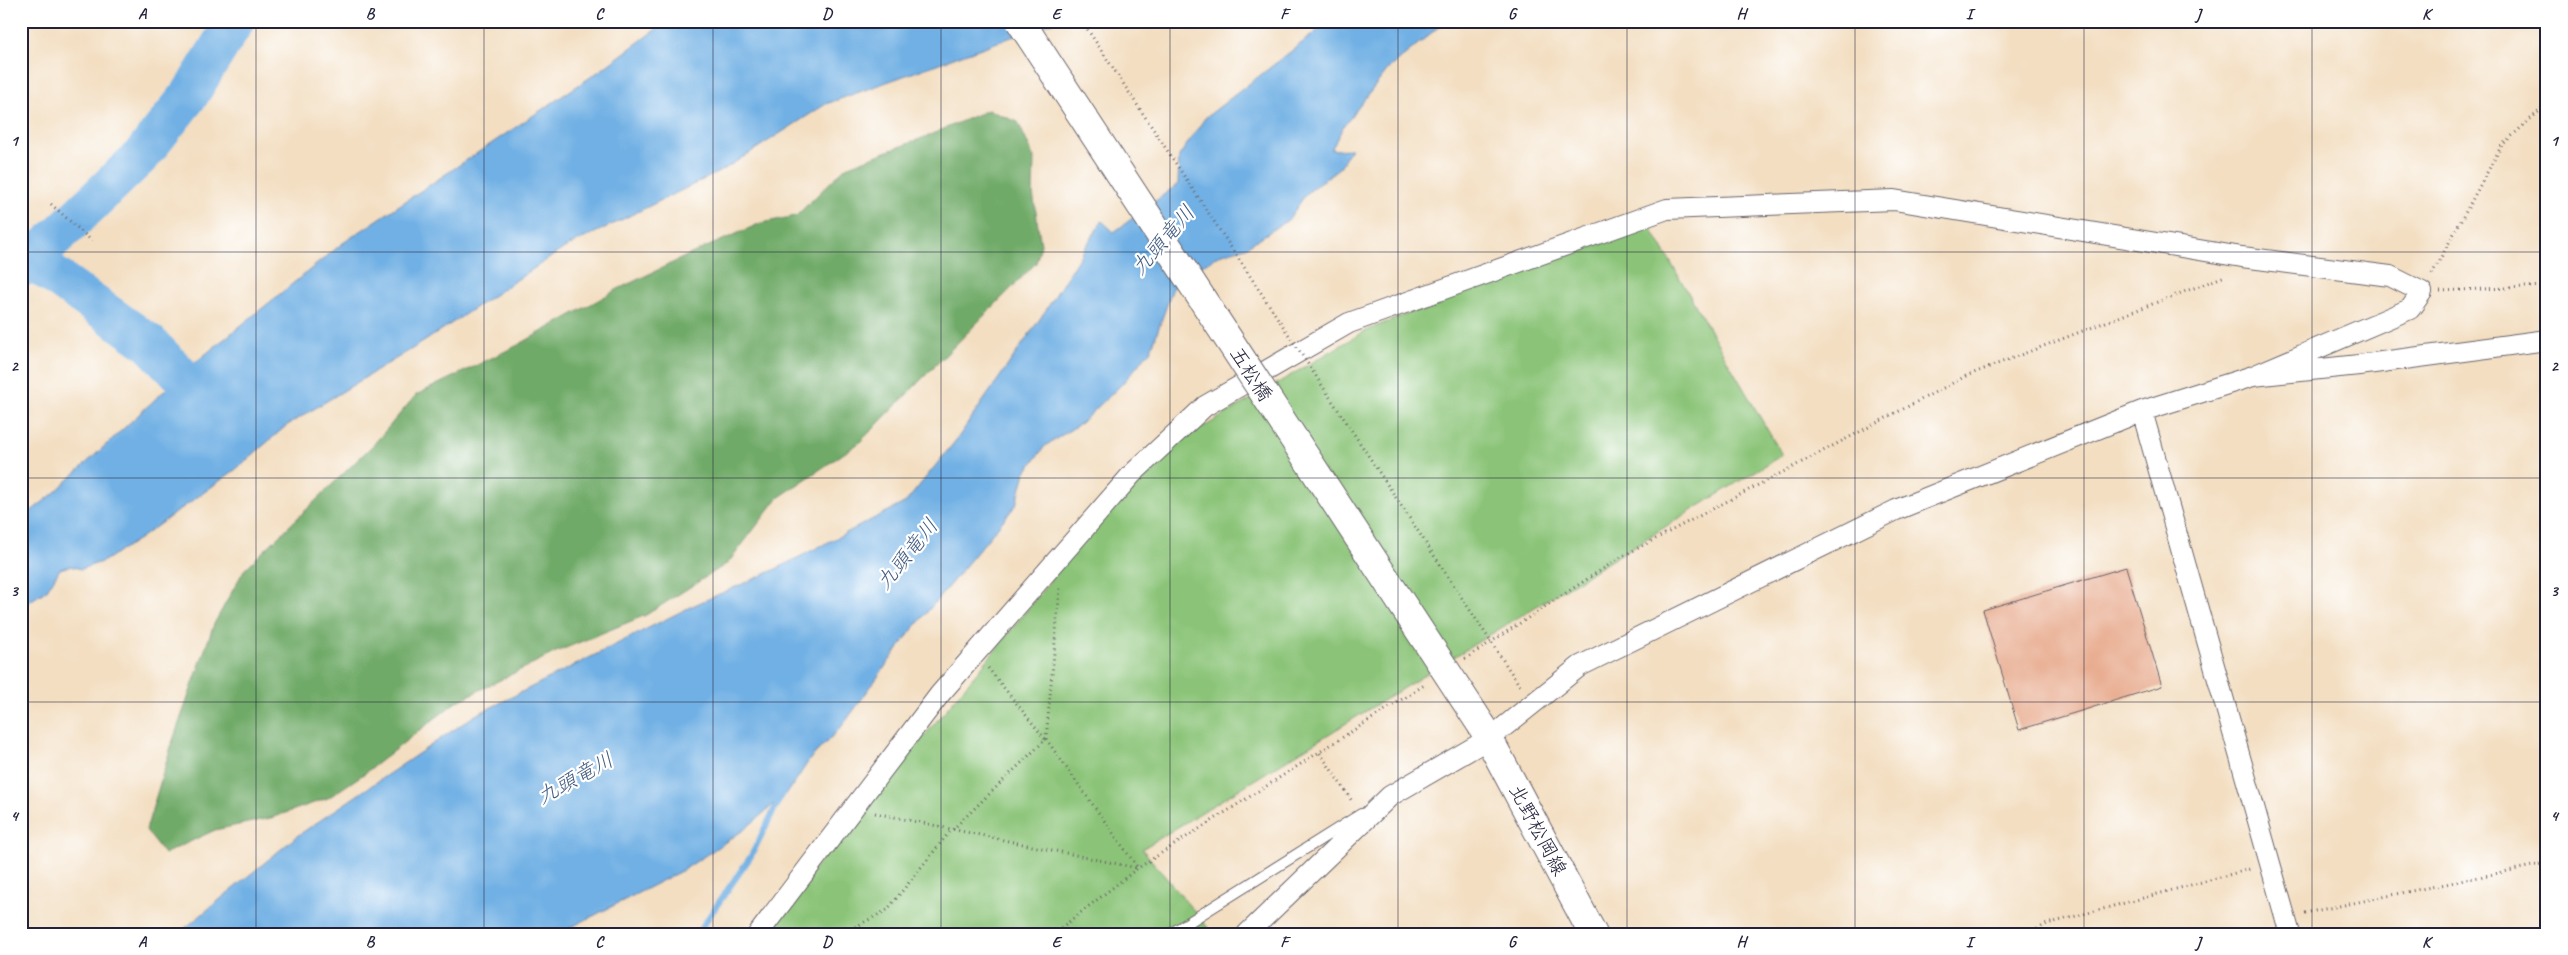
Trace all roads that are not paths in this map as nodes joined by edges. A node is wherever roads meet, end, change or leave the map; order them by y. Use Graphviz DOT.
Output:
graph roads {
  1 [pos="1020,21"];
  2 [pos="2547,340"];
  3 [pos="2253,376"];
  4 [pos="2142,412"];
  5 [pos="1486,732"];
  6 [pos="1390,796"];
  7 [pos="2289,926"];
  8 [pos="758,934"];
  9 [pos="1170,934"];
  10 [pos="1247,934"];
  11 [pos="1593,934"];
  1 -- 5 [label="main road, 五松橋, bridge"];
  2 -- 3 [label="street"];
  3 -- 4 [label="street"];
  3 -- 8 [label="street"];
  4 -- 5 [label="street"];
  4 -- 7 [label="street"];
  5 -- 6 [label="street"];
  5 -- 11 [label="main road, 北野松岡線"];
  6 -- 9 [label="lane"];
  6 -- 10 [label="street"];
}
